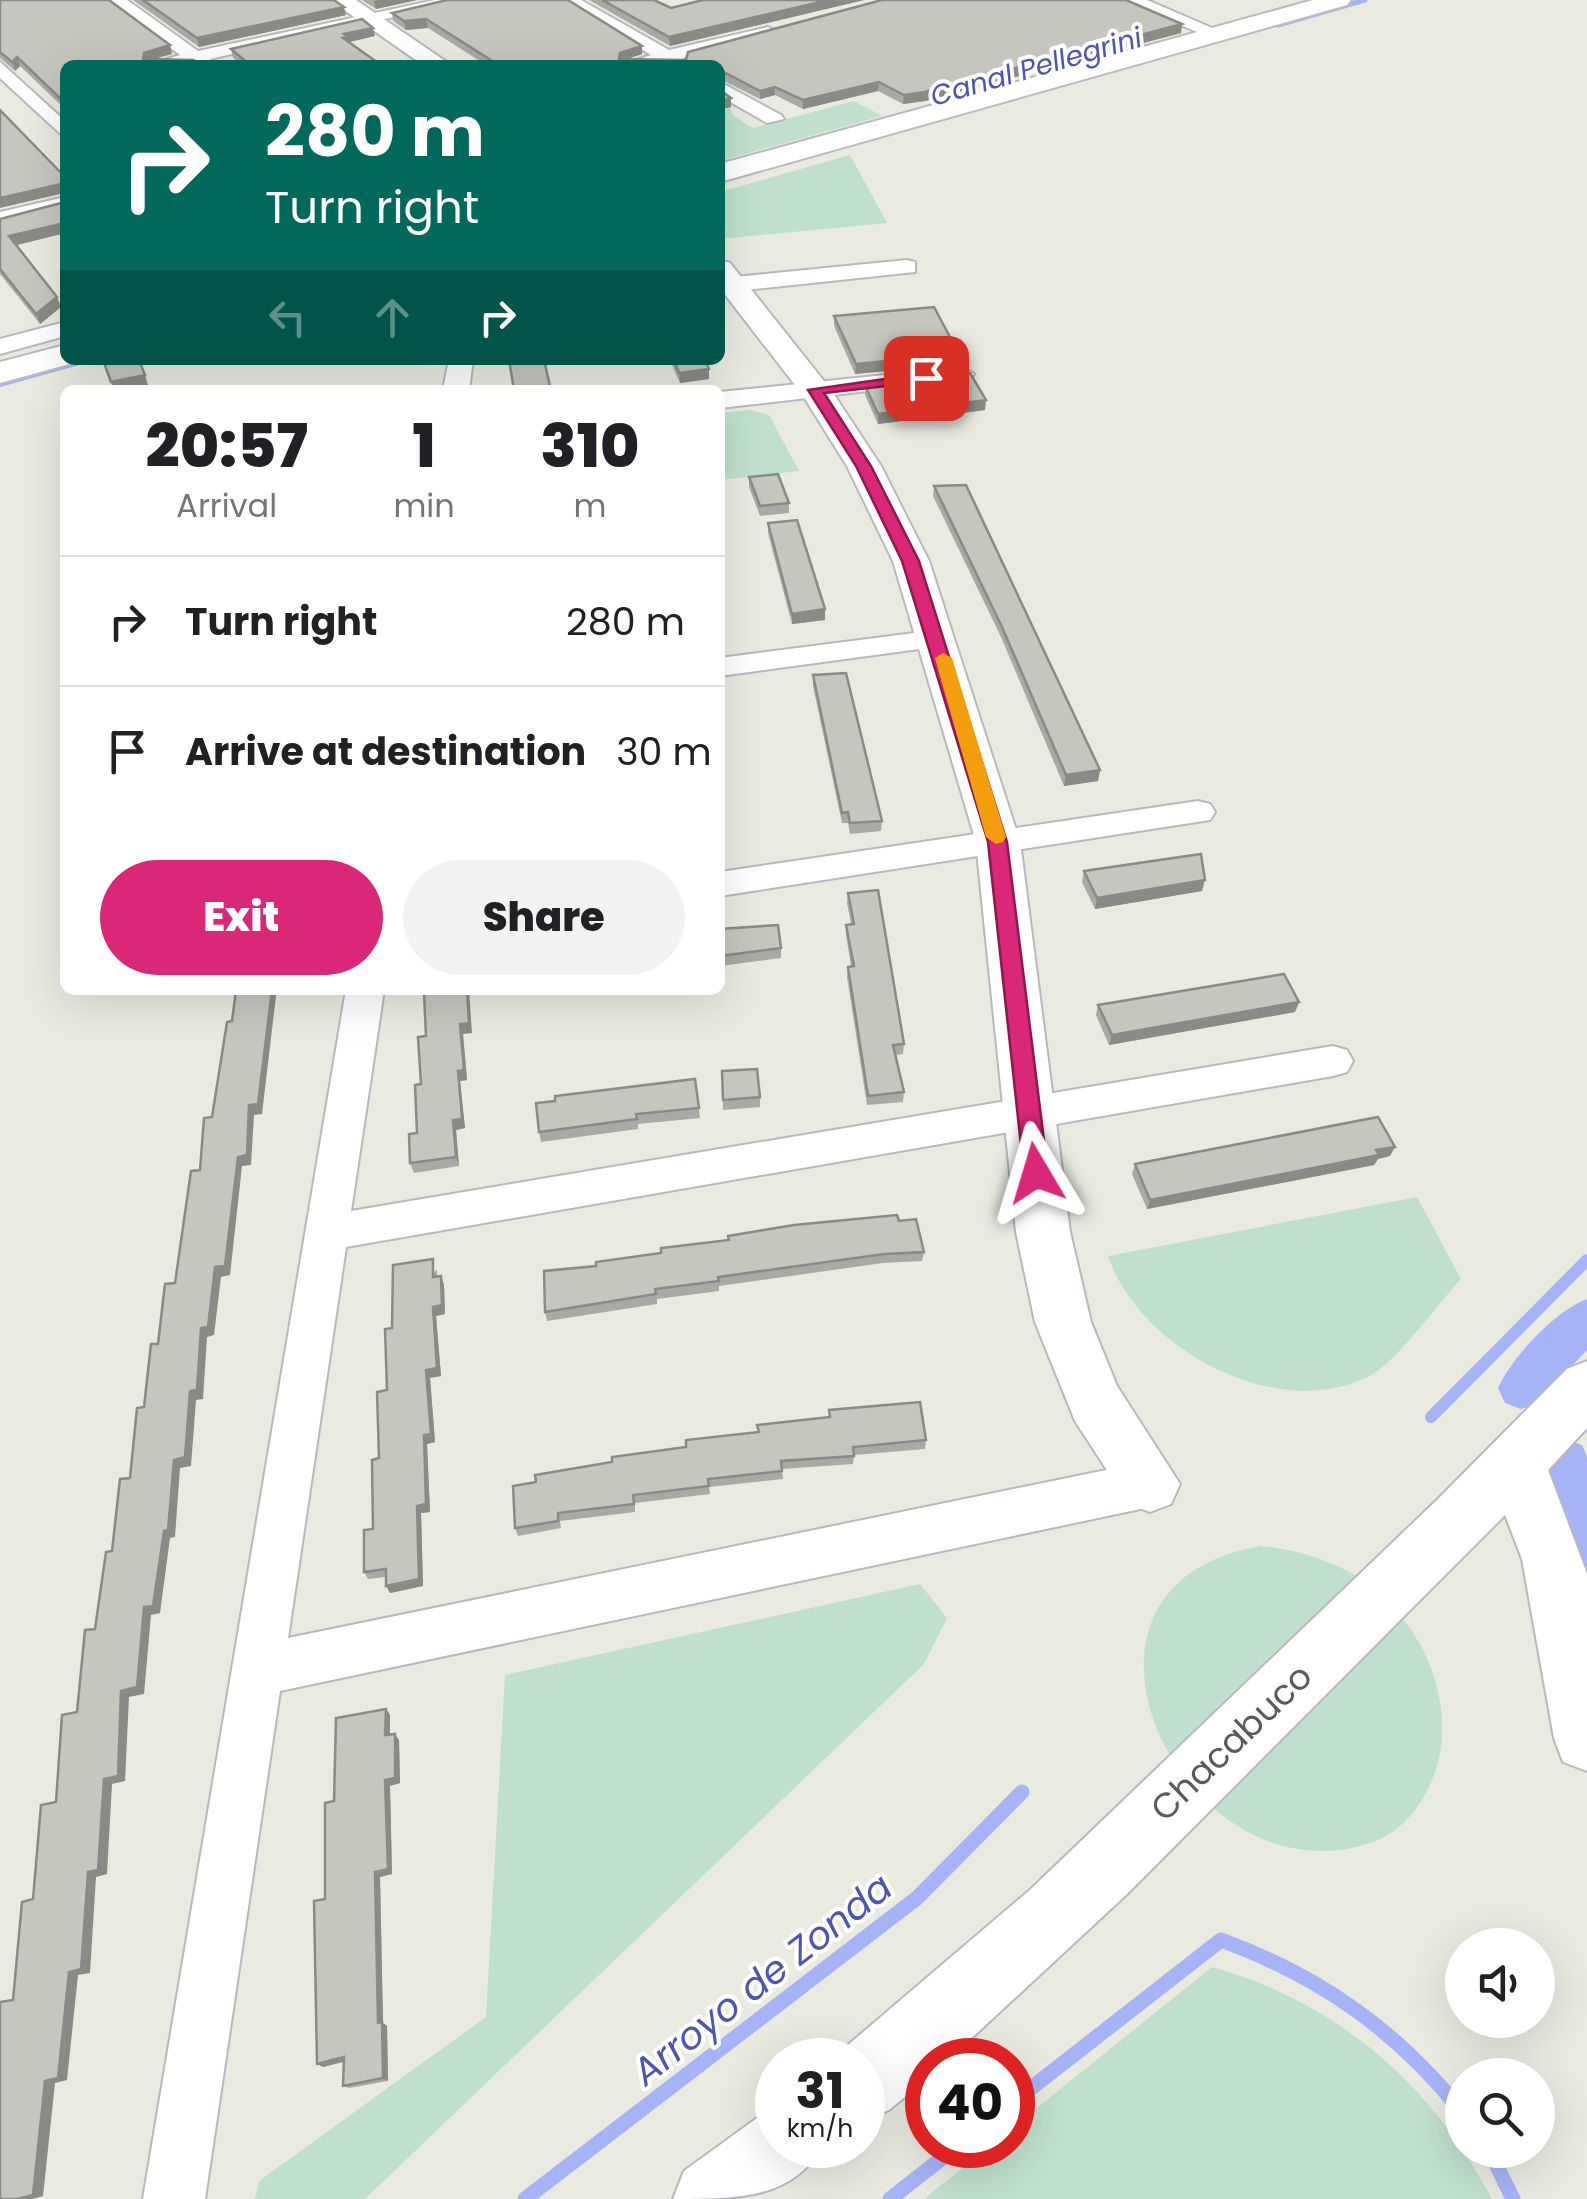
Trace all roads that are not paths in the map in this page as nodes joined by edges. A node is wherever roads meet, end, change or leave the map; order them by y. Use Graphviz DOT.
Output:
graph roads {
  1 [pos="116,0"];
  2 [pos="341,0"];
  3 [pos="459,0"];
  4 [pos="569,0"];
  5 [pos="1132,0"];
  6 [pos="1340,0"];
  7 [pos="372,19"];
  8 [pos="793,26"];
  9 [pos="1216,34"];
  10 [pos="200,60"];
  11 [pos="205,60"];
  12 [pos="432,60"];
  13 [pos="672,60"];
  14 [pos="677,60"];
  15 [pos="0,68"];
  16 [pos="37,91"];
  17 [pos="725,91"];
  18 [pos="0,99"];
  19 [pos="774,119"];
  20 [pos="60,125"];
  21 [pos="725,172"];
  22 [pos="60,204"];
  23 [pos="0,219"];
  24 [pos="907,267"];
  25 [pos="728,276"];
  26 [pos="60,331"];
  27 [pos="60,355"];
  28 [pos="4,356"];
  29 [pos="962,374"];
  30 [pos="815,390"];
  31 [pos="725,399"];
  32 [pos="938,639"];
  33 [pos="725,666"];
  34 [pos="1198,812"];
  35 [pos="998,842"];
  36 [pos="725,883"];
  37 [pos="363,995"];
  38 [pos="1333,1061"];
  39 [pos="1030,1113"];
  40 [pos="325,1233"];
  41 [pos="1587,1387"];
  42 [pos="1516,1464"];
  43 [pos="1150,1484"];
  44 [pos="257,1670"];
  45 [pos="1587,1738"];
  46 [pos="885,2065"];
  47 [pos="755,2167"];
  48 [pos="174,2199"];
  49 [pos="712,2199"];
  1 -- 10 [label="street"];
  2 -- 7 [label="street"];
  3 -- 7 [label="street"];
  4 -- 13 [label="street"];
  5 -- 9 [label="street"];
  6 -- 9 [label="main road"];
  7 -- 11 [label="street"];
  7 -- 12 [label="street"];
  8 -- 14 [label="street"];
  9 -- 21 [label="main road"];
  15 -- 16 [label="street"];
  16 -- 18 [label="street"];
  16 -- 20 [label="street"];
  17 -- 19 [label="street"];
  22 -- 23 [label="street"];
  24 -- 25 [label="street"];
  25 -- 30 [label="street"];
  26 -- 28 [label="street"];
  27 -- 28 [label="main road"];
  29 -- 30 [label="street"];
  30 -- 31 [label="street"];
  30 -- 32 [label="street"];
  32 -- 33 [label="street"];
  32 -- 35 [label="street"];
  34 -- 35 [label="street"];
  35 -- 36 [label="street"];
  35 -- 39 [label="street"];
  37 -- 40 [label="street"];
  38 -- 39 [label="street"];
  39 -- 40 [label="street"];
  39 -- 43 [label="street"];
  40 -- 44 [label="street"];
  41 -- 42 [label="street, Chacabuco"];
  42 -- 45 [label="street"];
  42 -- 46 [label="street, Chacabuco"];
  43 -- 44 [label="street"];
  44 -- 48 [label="street"];
  47 -- 49 [label="street"];
}
